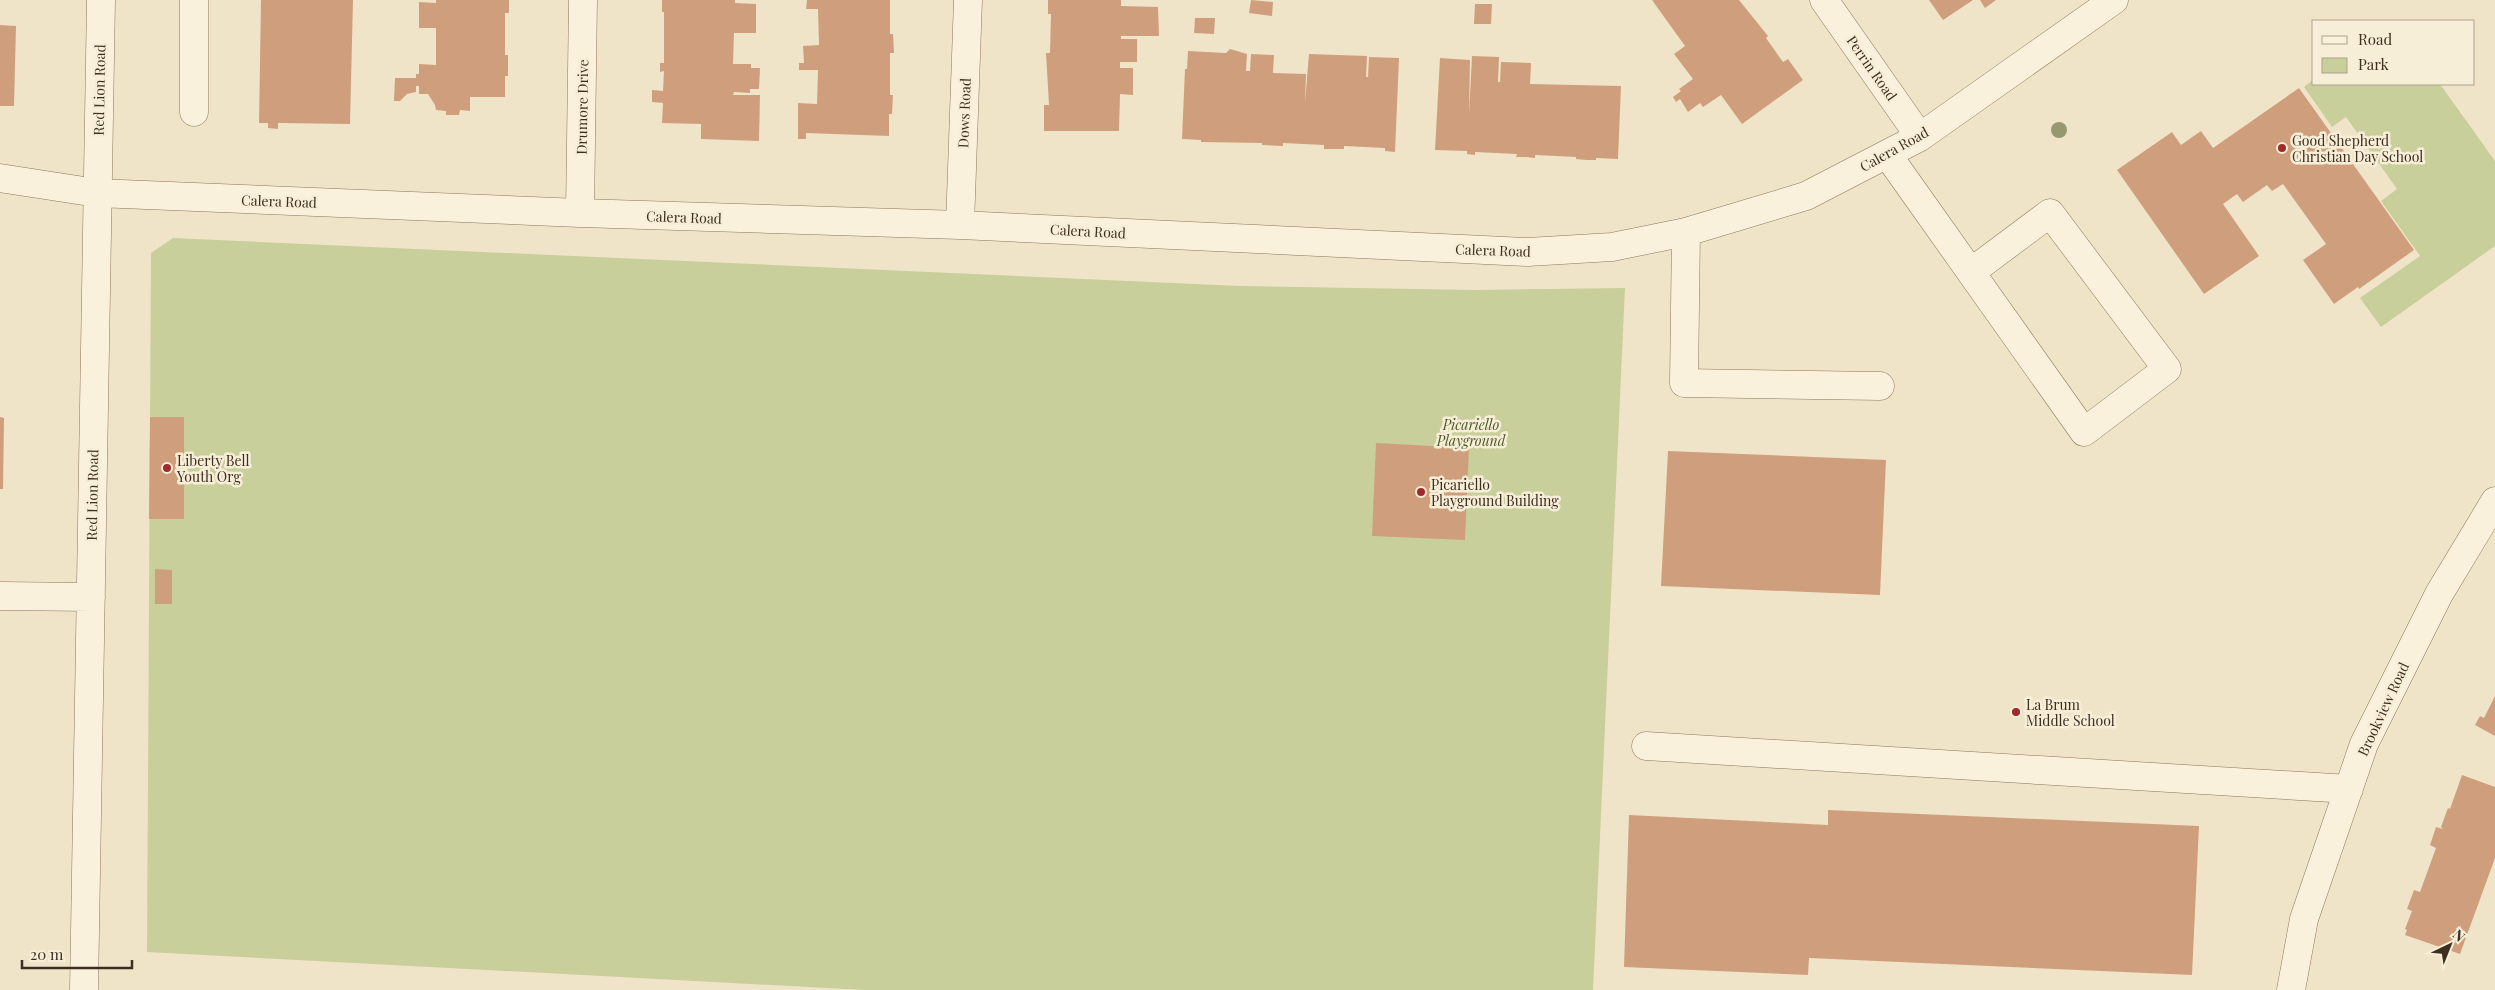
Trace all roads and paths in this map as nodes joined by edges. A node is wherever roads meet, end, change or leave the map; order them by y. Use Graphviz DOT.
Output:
graph roads {
  1 [pos="101,0"];
  2 [pos="194,0"];
  3 [pos="583,0"];
  4 [pos="968,0"];
  5 [pos="1824,0"];
  6 [pos="2114,0"];
  7 [pos="194,112"];
  8 [pos="1920,137"];
  9 [pos="1887,154"];
  10 [pos="0,178"];
  11 [pos="97,193"];
  12 [pos="580,213"];
  13 [pos="960,225"];
  14 [pos="1686,232"];
  15 [pos="1971,272"];
  16 [pos="1880,386"];
  17 [pos="2495,501"];
  18 [pos="0,596"];
  19 [pos="90,597"];
  20 [pos="1646,746"];
  21 [pos="2349,789"];
  22 [pos="84,990"];
  23 [pos="2291,990"];
  1 -- 11 [label="street, Red Lion Road"];
  2 -- 7 [label="street"];
  3 -- 12 [label="street, Drumore Drive"];
  4 -- 13 [label="street, Dows Road"];
  5 -- 8 [label="street, Perrin Road"];
  6 -- 8 [label="street, Calera Road"];
  8 -- 9 [label="street, Calera Road"];
  9 -- 14 [label="street, Calera Road"];
  9 -- 15 [label="street"];
  10 -- 11 [label="street, Calera Road"];
  11 -- 12 [label="street, Calera Road"];
  11 -- 19 [label="street, Red Lion Road"];
  12 -- 13 [label="street, Calera Road"];
  13 -- 14 [label="street, Calera Road"];
  14 -- 16 [label="street"];
  15 -- 15 [label="street"];
  17 -- 21 [label="street, Brookview Road"];
  18 -- 19 [label="street"];
  19 -- 22 [label="street, Red Lion Road"];
  20 -- 21 [label="street"];
  21 -- 23 [label="street, Brookview Road"];
}
